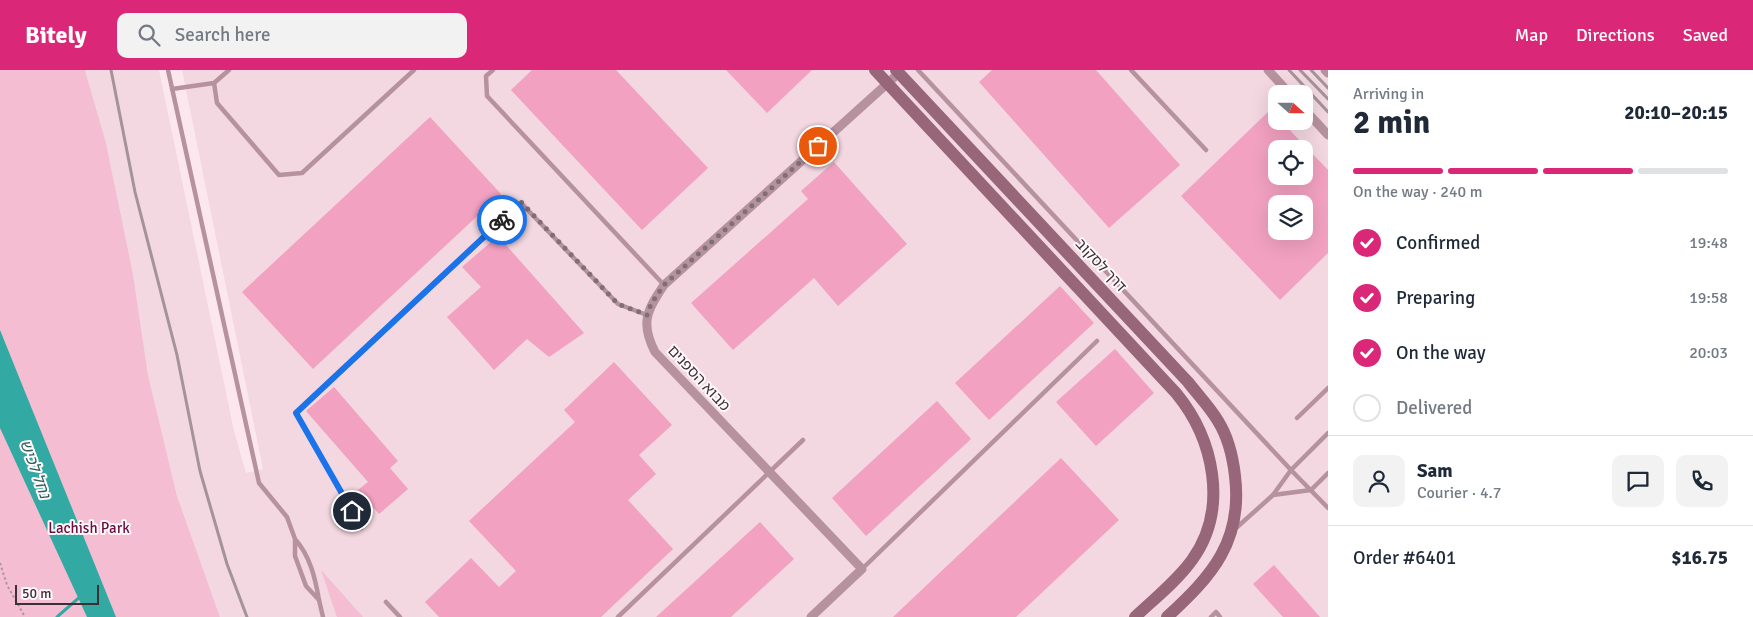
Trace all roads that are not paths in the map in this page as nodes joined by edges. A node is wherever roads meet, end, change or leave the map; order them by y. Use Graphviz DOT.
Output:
graph roads {
  1 [pos="168,70"];
  2 [pos="229,70"];
  3 [pos="414,70"];
  4 [pos="493,70"];
  5 [pos="875,70"];
  6 [pos="918,70"];
  7 [pos="1131,70"];
  8 [pos="1268,70"];
  9 [pos="1325,70"];
  10 [pos="898,71"];
  11 [pos="1328,73"];
  12 [pos="888,83"];
  13 [pos="214,84"];
  14 [pos="1282,85"];
  15 [pos="172,89"];
  16 [pos="1313,119"];
  17 [pos="1328,135"];
  18 [pos="1206,150"];
  19 [pos="664,285"];
  20 [pos="647,315"];
  21 [pos="1097,341"];
  22 [pos="1328,388"];
  23 [pos="1297,418"];
  24 [pos="1328,433"];
  25 [pos="803,440"];
  26 [pos="1291,470"];
  27 [pos="769,472"];
  28 [pos="1328,473"];
  29 [pos="1311,490"];
  30 [pos="1273,495"];
  31 [pos="1328,508"];
  32 [pos="361,528"];
  33 [pos="1230,534"];
  34 [pos="295,539"];
  35 [pos="862,569"];
  36 [pos="319,600"];
  37 [pos="386,602"];
  38 [pos="323,617"];
  39 [pos="400,617"];
  40 [pos="618,617"];
  41 [pos="811,617"];
  42 [pos="1135,617"];
  43 [pos="1167,617"];
  44 [pos="1211,617"];
  45 [pos="1220,617"];
  1 -- 15 [label="lane"];
  2 -- 13 [label="lane"];
  3 -- 13 [label="lane"];
  4 -- 19 [label="lane"];
  5 -- 12 [label="street"];
  6 -- 26 [label="lane"];
  7 -- 18 [label="lane"];
  8 -- 14 [label="street"];
  9 -- 11 [label="street"];
  10 -- 12 [label="street"];
  10 -- 33 [label="street, דרך לסקוב"];
  12 -- 19 [label="street"];
  12 -- 42 [label="street"];
  13 -- 15 [label="lane"];
  15 -- 34 [label="lane"];
  16 -- 17 [label="street"];
  19 -- 20 [label="street"];
  20 -- 27 [label="street, מבוא הספנים"];
  20 -- 32 [label="lane"];
  21 -- 35 [label="lane"];
  22 -- 23 [label="lane"];
  24 -- 26 [label="lane"];
  25 -- 27 [label="lane"];
  26 -- 29 [label="lane"];
  26 -- 30 [label="lane"];
  27 -- 35 [label="street, מבוא הספנים"];
  27 -- 40 [label="lane"];
  28 -- 29 [label="lane"];
  29 -- 30 [label="lane"];
  29 -- 31 [label="lane"];
  30 -- 33 [label="lane"];
  33 -- 43 [label="street, דרך לסקוב"];
  34 -- 36 [label="lane"];
  34 -- 36 [label="lane"];
  35 -- 41 [label="street"];
  36 -- 38 [label="lane"];
  37 -- 39 [label="lane"];
  44 -- 45 [label="lane"];
}
